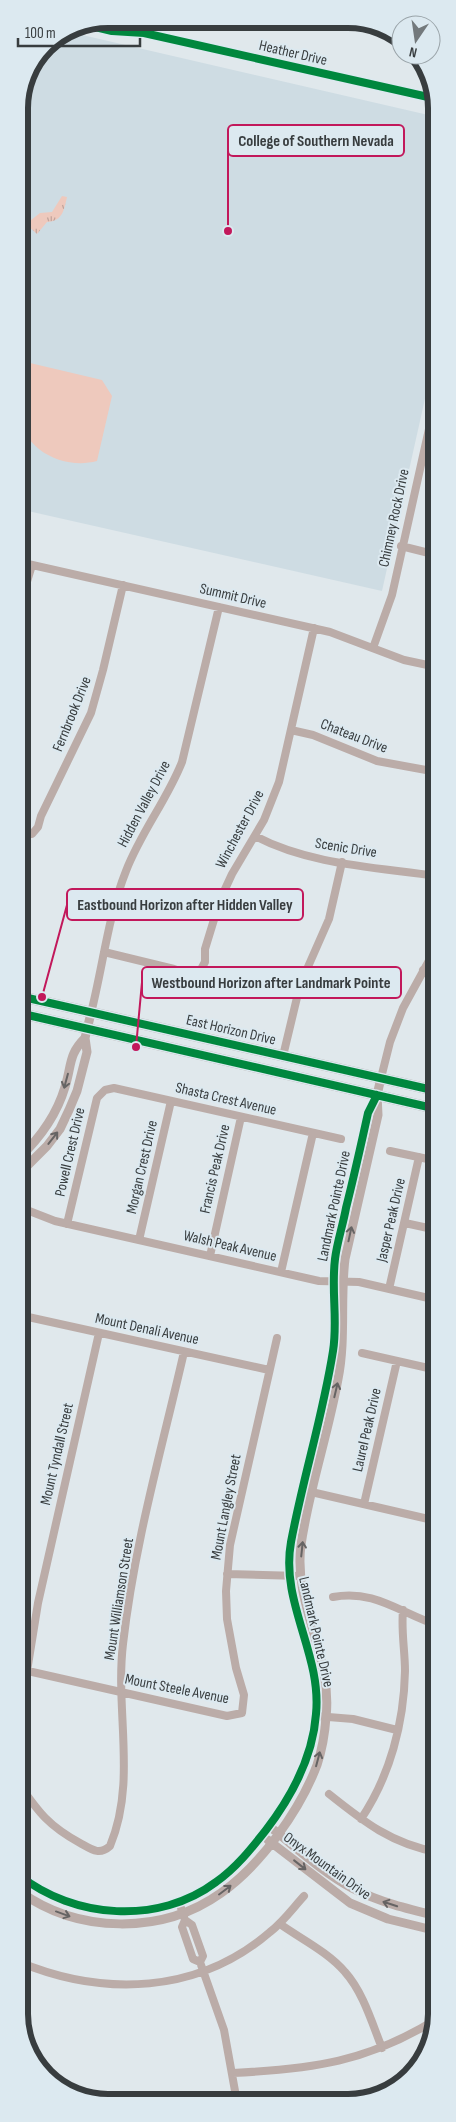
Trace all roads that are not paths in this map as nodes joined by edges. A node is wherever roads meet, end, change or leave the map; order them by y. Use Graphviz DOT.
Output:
graph roads {
  1 [pos="113,28"];
  2 [pos="133,28"];
  3 [pos="144,33"];
  4 [pos="428,97"];
  5 [pos="428,431"];
  6 [pos="401,546"];
  7 [pos="428,553"];
  8 [pos="28,564"];
  9 [pos="32,565"];
  10 [pos="28,578"];
  11 [pos="123,585"];
  12 [pos="219,607"];
  13 [pos="314,628"];
  14 [pos="373,648"];
  15 [pos="428,665"];
  16 [pos="291,730"];
  17 [pos="428,770"];
  18 [pos="28,834"];
  19 [pos="255,836"];
  20 [pos="342,862"];
  21 [pos="428,875"];
  22 [pos="104,952"];
  23 [pos="428,961"];
  24 [pos="423,970"];
  25 [pos="428,973"];
  26 [pos="28,998"];
  27 [pos="91,1013"];
  28 [pos="28,1016"];
  29 [pos="86,1033"];
  30 [pos="283,1056"];
  31 [pos="381,1078"];
  32 [pos="428,1089"];
  33 [pos="105,1090"];
  34 [pos="377,1095"];
  35 [pos="171,1101"];
  36 [pos="428,1107"];
  37 [pos="242,1117"];
  38 [pos="313,1133"];
  39 [pos="341,1140"];
  40 [pos="28,1150"];
  41 [pos="390,1151"];
  42 [pos="420,1157"];
  43 [pos="428,1159"];
  44 [pos="28,1164"];
  45 [pos="28,1210"];
  46 [pos="404,1223"];
  47 [pos="67,1224"];
  48 [pos="428,1228"];
  49 [pos="139,1240"];
  50 [pos="210,1256"];
  51 [pos="281,1272"];
  52 [pos="338,1282"];
  53 [pos="390,1289"];
  54 [pos="428,1298"];
  55 [pos="28,1317"];
  56 [pos="99,1333"];
  57 [pos="276,1338"];
  58 [pos="184,1352"];
  59 [pos="362,1353"];
  60 [pos="397,1361"];
  61 [pos="428,1368"];
  62 [pos="269,1370"];
  63 [pos="302,1490"];
  64 [pos="313,1492"];
  65 [pos="364,1504"];
  66 [pos="428,1519"];
  67 [pos="227,1574"];
  68 [pos="288,1576"];
  69 [pos="300,1576"];
  70 [pos="333,1597"];
  71 [pos="403,1610"];
  72 [pos="428,1621"];
  73 [pos="28,1648"];
  74 [pos="28,1671"];
  75 [pos="120,1692"];
  76 [pos="242,1713"];
  77 [pos="316,1716"];
  78 [pos="326,1717"];
  79 [pos="397,1730"];
  80 [pos="329,1794"];
  81 [pos="28,1796"];
  82 [pos="361,1819"];
  83 [pos="269,1826"];
  84 [pos="278,1834"];
  85 [pos="261,1835"];
  86 [pos="271,1842"];
  87 [pos="428,1850"];
  88 [pos="28,1881"];
  89 [pos="28,1896"];
  90 [pos="304,1896"];
  91 [pos="179,1902"];
  92 [pos="428,1914"];
  93 [pos="184,1916"];
  94 [pos="280,1924"];
  95 [pos="428,1929"];
  96 [pos="28,1966"];
  97 [pos="203,1971"];
  98 [pos="428,2024"];
  99 [pos="382,2048"];
  100 [pos="233,2073"];
  101 [pos="236,2094"];
  1 -- 3 [label="street, Heather Drive"];
  2 -- 3 [label="street, Heather Drive"];
  3 -- 4 [label="street, Heather Drive"];
  5 -- 6 [label="street, Chimney Rock Drive"];
  6 -- 7 [label="street"];
  6 -- 14 [label="street, Chimney Rock Drive"];
  8 -- 9 [label="street, Summit Drive"];
  9 -- 10 [label="street"];
  9 -- 11 [label="street, Summit Drive"];
  11 -- 12 [label="street, Summit Drive"];
  11 -- 18 [label="street, Fernbrook Drive"];
  12 -- 13 [label="street, Summit Drive"];
  12 -- 22 [label="street, Hidden Valley Drive"];
  13 -- 14 [label="street, Summit Drive"];
  13 -- 16 [label="street, Winchester Drive"];
  14 -- 15 [label="street, Summit Drive"];
  16 -- 17 [label="street, Chateau Drive"];
  16 -- 19 [label="street, Winchester Drive"];
  19 -- 20 [label="street, Scenic Drive"];
  19 -- 22 [label="street, Winchester Drive"];
  20 -- 21 [label="street, Scenic Drive"];
  20 -- 30 [label="street"];
  22 -- 27 [label="street, Hidden Valley Drive"];
  23 -- 24 [label="street"];
  24 -- 25 [label="street"];
  24 -- 31 [label="street"];
  26 -- 27 [label="main road, East Horizon Drive"];
  27 -- 29 [label="street"];
  27 -- 30 [label="main road, East Horizon Drive"];
  28 -- 29 [label="main road, East Horizon Drive"];
  29 -- 34 [label="main road, East Horizon Drive"];
  29 -- 40 [label="street, one-way"];
  44 -- 29 [label="street, one-way"];
  30 -- 31 [label="main road, East Horizon Drive"];
  31 -- 32 [label="main road, East Horizon Drive"];
  31 -- 34 [label="street, Landmark Pointe Drive"];
  33 -- 35 [label="street, Shasta Crest Avenue"];
  33 -- 47 [label="street, Powell Crest Drive"];
  34 -- 36 [label="main road, East Horizon Drive"];
  34 -- 52 [label="street, Landmark Pointe Drive"];
  35 -- 37 [label="street, Shasta Crest Avenue"];
  35 -- 49 [label="street, Morgan Crest Drive"];
  37 -- 38 [label="street, Shasta Crest Avenue"];
  37 -- 50 [label="street, Francis Peak Drive"];
  38 -- 39 [label="street, Shasta Crest Avenue"];
  38 -- 51 [label="street"];
  41 -- 42 [label="street"];
  42 -- 43 [label="street"];
  42 -- 46 [label="street, Jasper Peak Drive"];
  45 -- 47 [label="street, Walsh Peak Avenue"];
  46 -- 48 [label="street"];
  46 -- 53 [label="street, Jasper Peak Drive"];
  47 -- 49 [label="street, Walsh Peak Avenue"];
  49 -- 50 [label="street, Walsh Peak Avenue"];
  50 -- 51 [label="street, Walsh Peak Avenue"];
  51 -- 52 [label="street, Walsh Peak Avenue"];
  52 -- 53 [label="street, Walsh Peak Avenue"];
  52 -- 63 [label="street, Landmark Pointe Drive"];
  64 -- 52 [label="street, Landmark Pointe Drive, one-way"];
  53 -- 54 [label="street, Walsh Peak Avenue"];
  55 -- 56 [label="street, Mount Denali Avenue"];
  56 -- 58 [label="street, Mount Denali Avenue"];
  56 -- 73 [label="street, Mount Tyndall Street"];
  57 -- 62 [label="street, Mount Langley Street"];
  58 -- 62 [label="street, Mount Denali Avenue"];
  58 -- 75 [label="street, Mount Williamson Street"];
  59 -- 60 [label="street"];
  60 -- 61 [label="street"];
  60 -- 65 [label="street, Laurel Peak Drive"];
  62 -- 67 [label="street, Mount Langley Street"];
  63 -- 64 [label="street"];
  63 -- 68 [label="street, Landmark Pointe Drive"];
  64 -- 65 [label="street"];
  69 -- 64 [label="street, Landmark Pointe Drive, one-way"];
  65 -- 66 [label="street"];
  67 -- 68 [label="street"];
  67 -- 76 [label="street, Mount Langley Street"];
  68 -- 69 [label="street"];
  68 -- 77 [label="street, Landmark Pointe Drive"];
  69 -- 78 [label="street, Landmark Pointe Drive"];
  70 -- 71 [label="street"];
  71 -- 72 [label="street"];
  71 -- 79 [label="street"];
  74 -- 75 [label="street, Mount Steele Avenue"];
  75 -- 76 [label="street, Mount Steele Avenue"];
  75 -- 81 [label="street, Mount Williamson Street"];
  77 -- 78 [label="street"];
  77 -- 83 [label="street, Landmark Pointe Drive"];
  78 -- 79 [label="street"];
  84 -- 78 [label="street, Landmark Pointe Drive, one-way"];
  79 -- 82 [label="street"];
  80 -- 82 [label="street"];
  82 -- 87 [label="street"];
  83 -- 84 [label="street, Onyx Mountain Drive"];
  83 -- 85 [label="street, Landmark Pointe Drive"];
  84 -- 86 [label="street, Landmark Pointe Drive"];
  92 -- 84 [label="street, Onyx Mountain Drive, one-way"];
  85 -- 86 [label="street, Onyx Mountain Drive"];
  85 -- 91 [label="street, Landmark Pointe Drive"];
  93 -- 86 [label="street, Landmark Pointe Drive, one-way"];
  86 -- 95 [label="street, Onyx Mountain Drive, one-way"];
  88 -- 91 [label="street, Landmark Pointe Drive"];
  89 -- 93 [label="street, Landmark Pointe Drive, one-way"];
  90 -- 94 [label="street"];
  91 -- 93 [label="street"];
  93 -- 97 [label="street"];
  94 -- 97 [label="street"];
  94 -- 99 [label="street"];
  96 -- 97 [label="street"];
  97 -- 100 [label="street"];
  98 -- 99 [label="street"];
  99 -- 100 [label="street"];
  100 -- 101 [label="street"];
}
